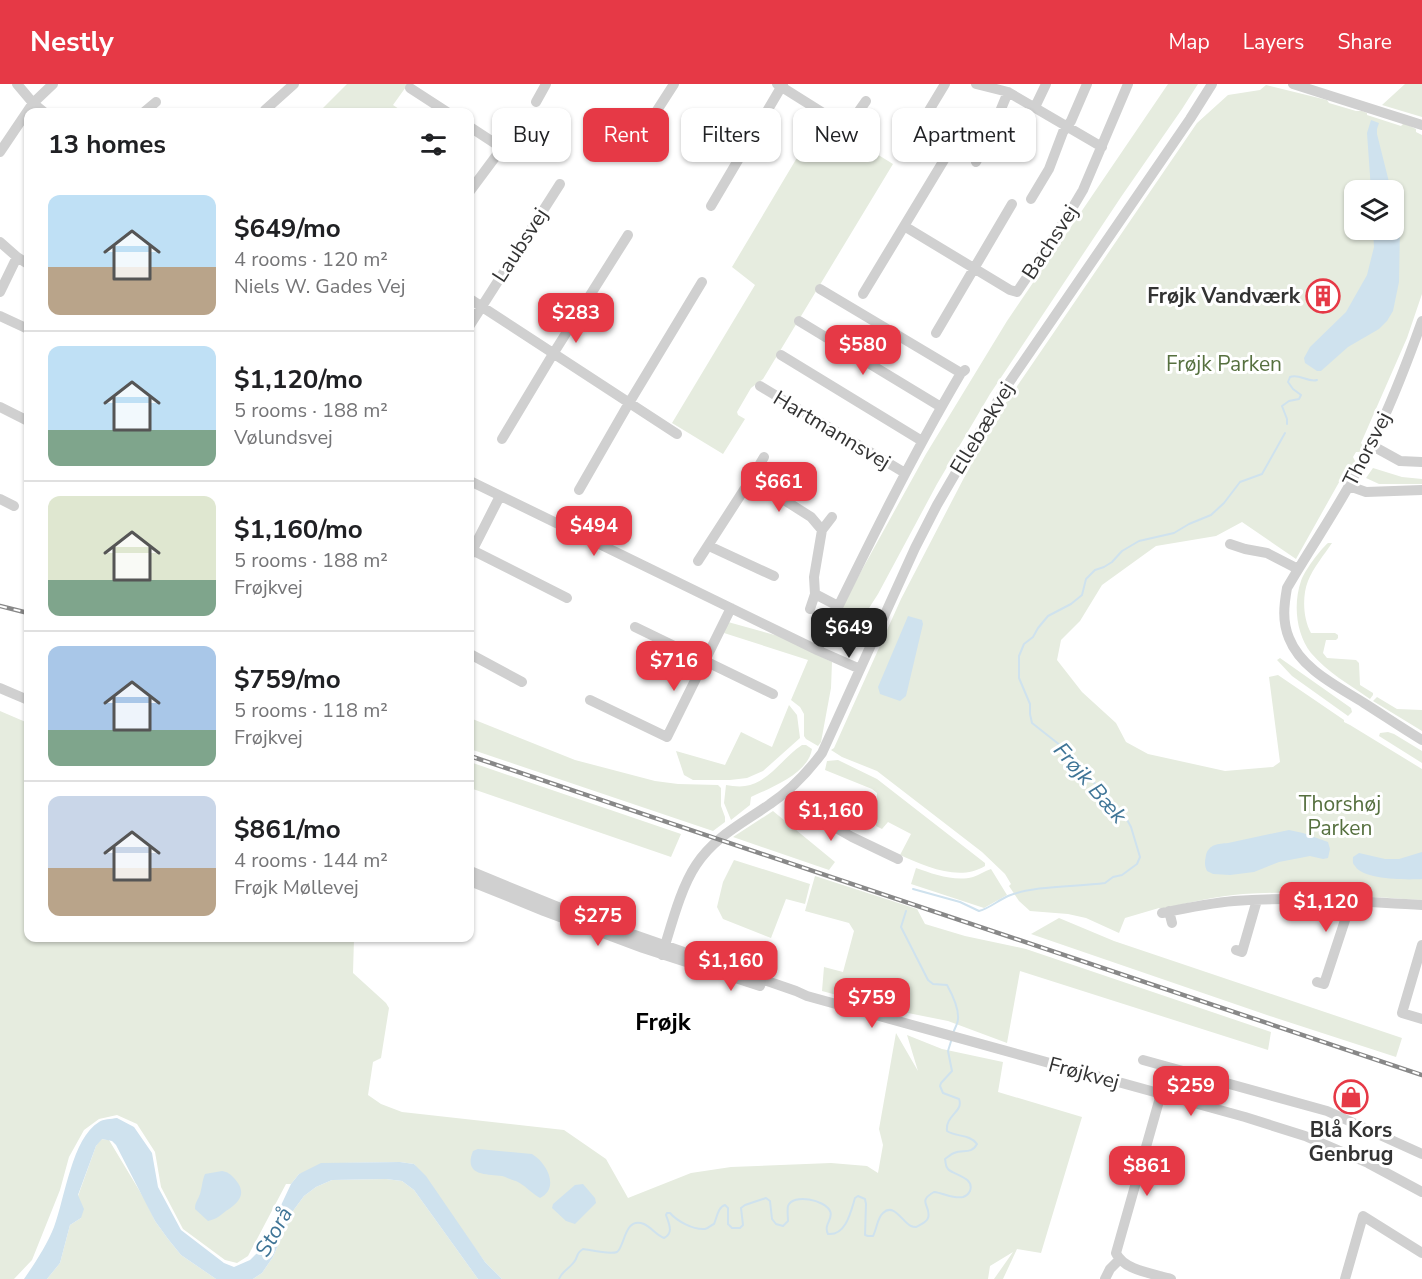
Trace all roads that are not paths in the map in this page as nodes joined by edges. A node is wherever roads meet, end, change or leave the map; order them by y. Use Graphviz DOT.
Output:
graph roads {
  1 [pos="17,84"];
  2 [pos="53,84"];
  3 [pos="294,84"];
  4 [pos="674,84"];
  5 [pos="945,84"];
  6 [pos="976,84"];
  7 [pos="1046,84"];
  8 [pos="1087,84"];
  9 [pos="1128,84"];
  10 [pos="1212,84"];
  11 [pos="1293,84"];
  12 [pos="543,85"];
  13 [pos="780,85"];
  14 [pos="410,88"];
  15 [pos="1008,92"];
  16 [pos="867,101"];
  17 [pos="156,102"];
  18 [pos="536,102"];
  19 [pos="33,103"];
  20 [pos="1035,107"];
  21 [pos="30,108"];
  22 [pos="39,108"];
  23 [pos="149,108"];
  24 [pos="268,108"];
  25 [pos="441,108"];
  26 [pos="659,108"];
  27 [pos="930,108"];
  28 [pos="1001,108"];
  29 [pos="24,116"];
  30 [pos="1422,125"];
  31 [pos="1066,126"];
  32 [pos="474,130"];
  33 [pos="1102,147"];
  34 [pos="0,152"];
  35 [pos="943,162"];
  36 [pos="560,184"];
  37 [pos="474,186"];
  38 [pos="1031,199"];
  39 [pos="1012,204"];
  40 [pos="711,206"];
  41 [pos="904,226"];
  42 [pos="628,235"];
  43 [pos="0,243"];
  44 [pos="17,257"];
  45 [pos="24,261"];
  46 [pos="975,269"];
  47 [pos="702,282"];
  48 [pos="820,289"];
  49 [pos="0,292"];
  50 [pos="863,294"];
  51 [pos="474,302"];
  52 [pos="481,307"];
  53 [pos="0,316"];
  54 [pos="474,318"];
  55 [pos="799,321"];
  56 [pos="1422,321"];
  57 [pos="24,327"];
  58 [pos="936,333"];
  59 [pos="553,354"];
  60 [pos="781,355"];
  61 [pos="1408,360"];
  62 [pos="1422,360"];
  63 [pos="760,386"];
  64 [pos="629,403"];
  65 [pos="0,407"];
  66 [pos="941,407"];
  67 [pos="24,419"];
  68 [pos="677,434"];
  69 [pos="502,439"];
  70 [pos="922,441"];
  71 [pos="1371,445"];
  72 [pos="764,457"];
  73 [pos="1422,462"];
  74 [pos="905,473"];
  75 [pos="751,479"];
  76 [pos="474,483"];
  77 [pos="1349,486"];
  78 [pos="579,490"];
  79 [pos="1422,490"];
  80 [pos="500,496"];
  81 [pos="0,499"];
  82 [pos="14,506"];
  83 [pos="832,517"];
  84 [pos="822,530"];
  85 [pos="1230,544"];
  86 [pos="474,545"];
  87 [pos="709,546"];
  88 [pos="474,554"];
  89 [pos="698,561"];
  90 [pos="1298,570"];
  91 [pos="774,576"];
  92 [pos="815,594"];
  93 [pos="567,598"];
  94 [pos="838,606"];
  95 [pos="731,608"];
  96 [pos="810,609"];
  97 [pos="635,627"];
  98 [pos="817,650"];
  99 [pos="474,656"];
  100 [pos="705,661"];
  101 [pos="860,669"];
  102 [pos="522,682"];
  103 [pos="0,688"];
  104 [pos="773,694"];
  105 [pos="24,698"];
  106 [pos="590,700"];
  107 [pos="1422,740"];
  108 [pos="789,791"];
  109 [pos="898,859"];
  110 [pos="474,873"];
  111 [pos="474,883"];
  112 [pos="1257,900"];
  113 [pos="1351,902"];
  114 [pos="1422,905"];
  115 [pos="1172,923"];
  116 [pos="1422,945"];
  117 [pos="664,950"];
  118 [pos="1236,950"];
  119 [pos="1317,982"];
  120 [pos="1422,1019"];
  121 [pos="1143,1060"];
  122 [pos="1161,1094"];
  123 [pos="1422,1154"];
  124 [pos="1422,1192"];
  125 [pos="1422,1253"];
  126 [pos="1119,1260"];
  127 [pos="1105,1279"];
  128 [pos="1171,1279"];
  129 [pos="1345,1279"];
  1 -- 19 [label="street"];
  2 -- 19 [label="street"];
  3 -- 24 [label="street"];
  4 -- 26 [label="street"];
  5 -- 27 [label="street"];
  6 -- 15 [label="street"];
  7 -- 20 [label="street"];
  8 -- 31 [label="street, Bachsvej"];
  9 -- 33 [label="street, Bachsvej"];
  10 -- 101 [label="street, Ellebækvej"];
  11 -- 30 [label="street"];
  12 -- 18 [label="street"];
  13 -- 16 [label="street"];
  13 -- 40 [label="street"];
  14 -- 25 [label="street"];
  15 -- 20 [label="street"];
  15 -- 28 [label="street"];
  17 -- 23 [label="street"];
  19 -- 21 [label="street"];
  19 -- 22 [label="street"];
  20 -- 31 [label="street"];
  29 -- 34 [label="street"];
  31 -- 33 [label="street"];
  31 -- 38 [label="street, Bachsvej"];
  32 -- 37 [label="street"];
  33 -- 46 [label="street, Bachsvej"];
  35 -- 41 [label="street"];
  36 -- 52 [label="street, Laubsvej"];
  39 -- 46 [label="street"];
  41 -- 46 [label="street, Bachsvej"];
  41 -- 50 [label="street"];
  42 -- 59 [label="street"];
  43 -- 44 [label="street"];
  44 -- 45 [label="street"];
  44 -- 49 [label="street"];
  46 -- 58 [label="street"];
  47 -- 64 [label="street"];
  48 -- 66 [label="street, Hartmannsvej"];
  51 -- 52 [label="street, Laubsvej"];
  52 -- 54 [label="street, Laubsvej"];
  52 -- 59 [label="street, Laubsvej"];
  53 -- 57 [label="street"];
  55 -- 66 [label="street"];
  56 -- 61 [label="street, Thorsvej"];
  59 -- 64 [label="street, Laubsvej"];
  59 -- 69 [label="street"];
  60 -- 70 [label="street, Hartmannsvej"];
  61 -- 62 [label="street"];
  61 -- 71 [label="street, Thorsvej"];
  63 -- 74 [label="street, Hartmannsvej"];
  64 -- 68 [label="street, Laubsvej"];
  64 -- 78 [label="street"];
  65 -- 67 [label="street"];
  66 -- 70 [label="street, Hartmannsvej"];
  70 -- 74 [label="street, Hartmannsvej"];
  71 -- 73 [label="street"];
  71 -- 77 [label="street, Thorsvej"];
  72 -- 75 [label="street"];
  74 -- 94 [label="street, Hartmannsvej"];
  75 -- 84 [label="street"];
  75 -- 87 [label="street"];
  76 -- 80 [label="street"];
  77 -- 79 [label="street"];
  77 -- 90 [label="street, Thorsvej"];
  80 -- 86 [label="street"];
  80 -- 95 [label="street"];
  81 -- 82 [label="street"];
  83 -- 84 [label="street"];
  84 -- 92 [label="street"];
  85 -- 90 [label="street"];
  87 -- 89 [label="street"];
  87 -- 91 [label="street"];
  88 -- 93 [label="street"];
  90 -- 107 [label="street, Thorsvej"];
  92 -- 94 [label="street"];
  92 -- 96 [label="street"];
  94 -- 98 [label="street, Hartmannsvej"];
  95 -- 98 [label="street"];
  95 -- 100 [label="street"];
  97 -- 100 [label="street"];
  98 -- 101 [label="street"];
  99 -- 102 [label="street"];
  100 -- 104 [label="street"];
  100 -- 106 [label="street"];
  101 -- 108 [label="street, Ellebækvej"];
  103 -- 105 [label="street"];
  108 -- 109 [label="street"];
  108 -- 117 [label="street, Ellebækvej"];
  110 -- 117 [label="street, Frøjkvej"];
  111 -- 117 [label="street, Frøjkvej"];
  112 -- 113 [label="street"];
  112 -- 115 [label="street"];
  112 -- 118 [label="street"];
  113 -- 114 [label="street"];
  113 -- 119 [label="street"];
  116 -- 120 [label="street"];
  117 -- 122 [label="street, Frøjkvej"];
  121 -- 123 [label="street"];
  122 -- 124 [label="street, Frøjkvej"];
  122 -- 126 [label="street"];
  125 -- 129 [label="street"];
  126 -- 127 [label="street"];
  126 -- 128 [label="street"];
}
